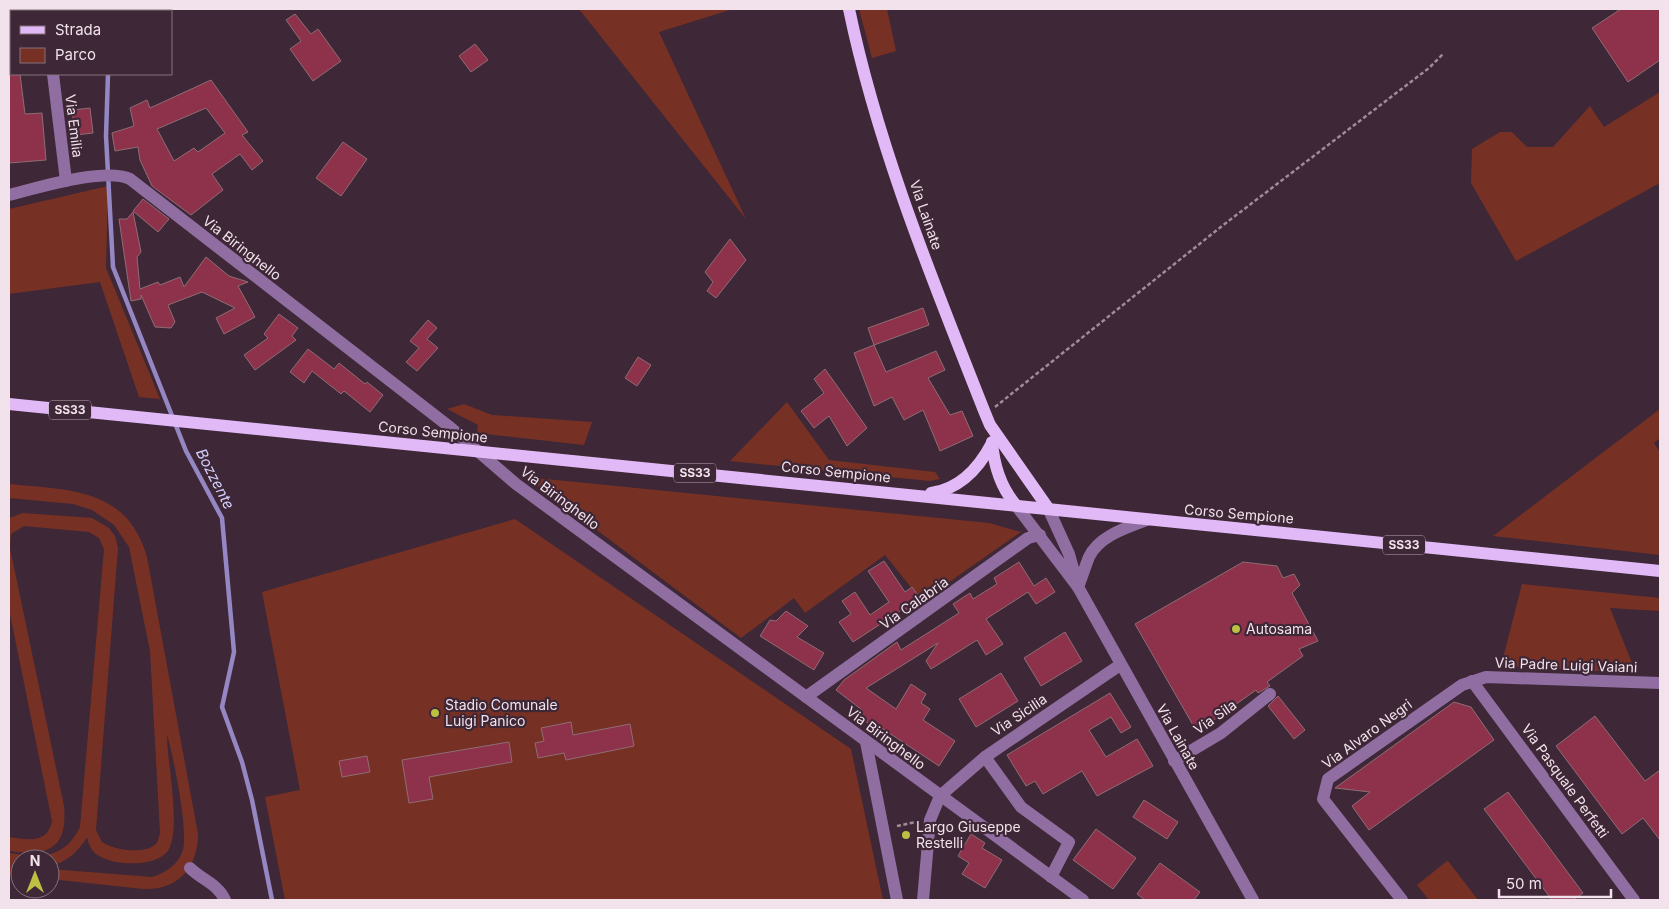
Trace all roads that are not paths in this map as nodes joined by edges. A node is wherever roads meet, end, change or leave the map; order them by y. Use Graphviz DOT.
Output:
graph roads {
  1 [pos="849,9"];
  2 [pos="53,75"];
  3 [pos="66,182"];
  4 [pos="9,195"];
  5 [pos="9,404"];
  6 [pos="988,419"];
  7 [pos="992,443"];
  8 [pos="476,451"];
  9 [pos="914,494"];
  10 [pos="1015,504"];
  11 [pos="1048,508"];
  12 [pos="1147,520"];
  13 [pos="1040,535"];
  14 [pos="1660,571"];
  15 [pos="1078,586"];
  16 [pos="1120,665"];
  17 [pos="1472,681"];
  18 [pos="1660,683"];
  19 [pos="1270,694"];
  20 [pos="806,697"];
  21 [pos="866,742"];
  22 [pos="985,757"];
  23 [pos="1174,761"];
  24 [pos="940,796"];
  25 [pos="190,868"];
  26 [pos="1050,877"];
  27 [pos="225,900"];
  28 [pos="897,900"];
  29 [pos="923,900"];
  30 [pos="1083,900"];
  31 [pos="1253,900"];
  32 [pos="1402,900"];
  33 [pos="1634,900"];
  1 -- 6 [label="main road, Via Lainate"];
  2 -- 3 [label="street, Via Emilia"];
  3 -- 4 [label="street, Via Biringhello"];
  3 -- 8 [label="street, Via Biringhello"];
  5 -- 8 [label="main road, Corso Sempione / SS33"];
  6 -- 7 [label="main road, Via Lainate"];
  6 -- 11 [label="main road, Via Lainate"];
  7 -- 9 [label="main road"];
  7 -- 10 [label="main road, Via Lainate"];
  8 -- 9 [label="main road, Corso Sempione / SS33"];
  8 -- 20 [label="street, Via Biringhello"];
  9 -- 10 [label="main road, Corso Sempione / SS33"];
  10 -- 11 [label="main road, Corso Sempione / SS33"];
  10 -- 13 [label="street, Via Lainate"];
  11 -- 12 [label="main road, Corso Sempione / SS33"];
  11 -- 15 [label="street, Via Lainate"];
  12 -- 14 [label="main road, Corso Sempione / SS33"];
  12 -- 15 [label="street"];
  13 -- 15 [label="street, Via Lainate"];
  13 -- 20 [label="street, Via Calabria"];
  15 -- 16 [label="street, Via Lainate"];
  16 -- 22 [label="street, Via Sicilia"];
  16 -- 23 [label="street, Via Lainate"];
  17 -- 18 [label="street, Via Padre Luigi Vaiani"];
  17 -- 32 [label="street, Via Alvaro Negri"];
  17 -- 33 [label="street, Via Pasquale Perfetti"];
  19 -- 23 [label="street, Via Sila"];
  20 -- 21 [label="street, Via Biringhello"];
  21 -- 24 [label="street, Via Biringhello"];
  21 -- 28 [label="street"];
  22 -- 24 [label="street, Via Sicilia"];
  22 -- 26 [label="street"];
  23 -- 31 [label="street, Via Lainate"];
  24 -- 26 [label="street, Via Biringhello"];
  24 -- 29 [label="street"];
  25 -- 27 [label="street"];
  26 -- 30 [label="street, Via Biringhello"];
}
